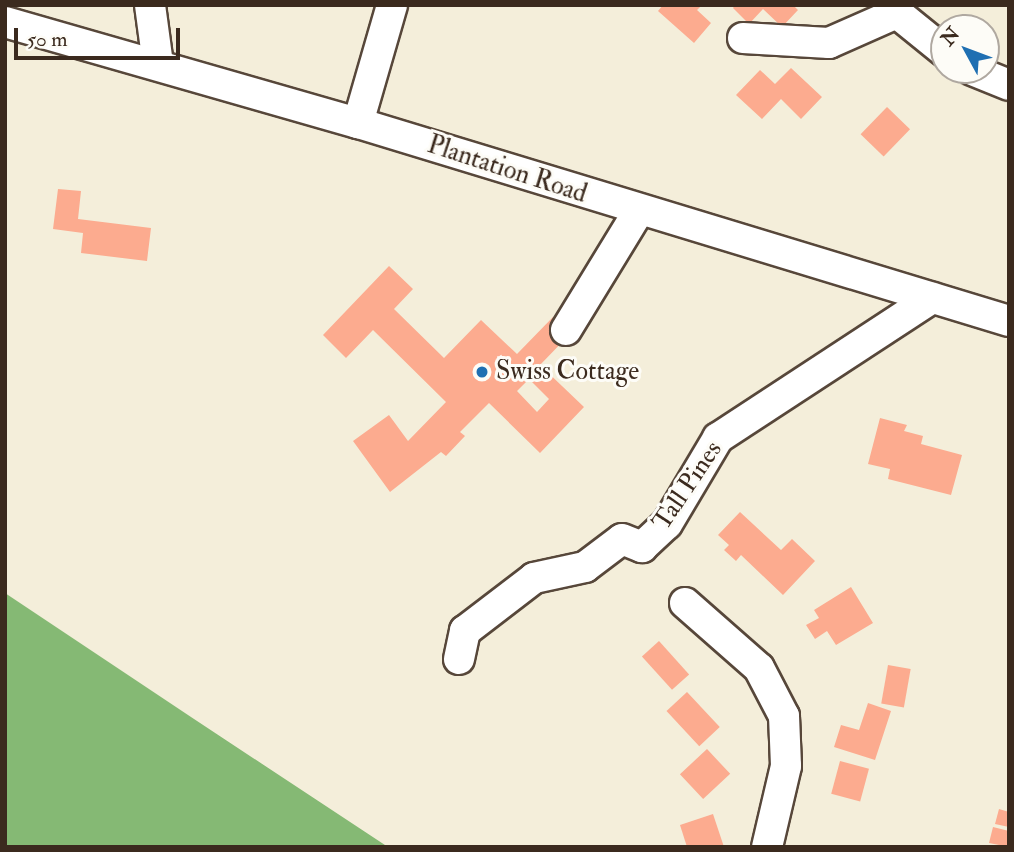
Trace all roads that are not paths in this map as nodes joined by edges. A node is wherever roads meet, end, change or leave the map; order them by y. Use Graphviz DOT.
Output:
graph roads {
  1 [pos="150,5"];
  2 [pos="392,5"];
  3 [pos="896,9"];
  4 [pos="5,22"];
  5 [pos="743,38"];
  6 [pos="930,39"];
  7 [pos="158,64"];
  8 [pos="358,123"];
  9 [pos="638,212"];
  10 [pos="932,298"];
  11 [pos="1009,321"];
  12 [pos="566,330"];
  13 [pos="685,603"];
  14 [pos="459,659"];
  15 [pos="767,847"];
  1 -- 7 [label="street"];
  2 -- 8 [label="street"];
  3 -- 5 [label="street"];
  3 -- 6 [label="street"];
  4 -- 7 [label="street, Plantation Road"];
  7 -- 8 [label="street, Plantation Road"];
  8 -- 9 [label="street, Plantation Road"];
  9 -- 10 [label="street, Plantation Road"];
  9 -- 12 [label="street"];
  10 -- 11 [label="street, Plantation Road"];
  10 -- 14 [label="street, Tall Pines"];
  13 -- 15 [label="street"];
}
